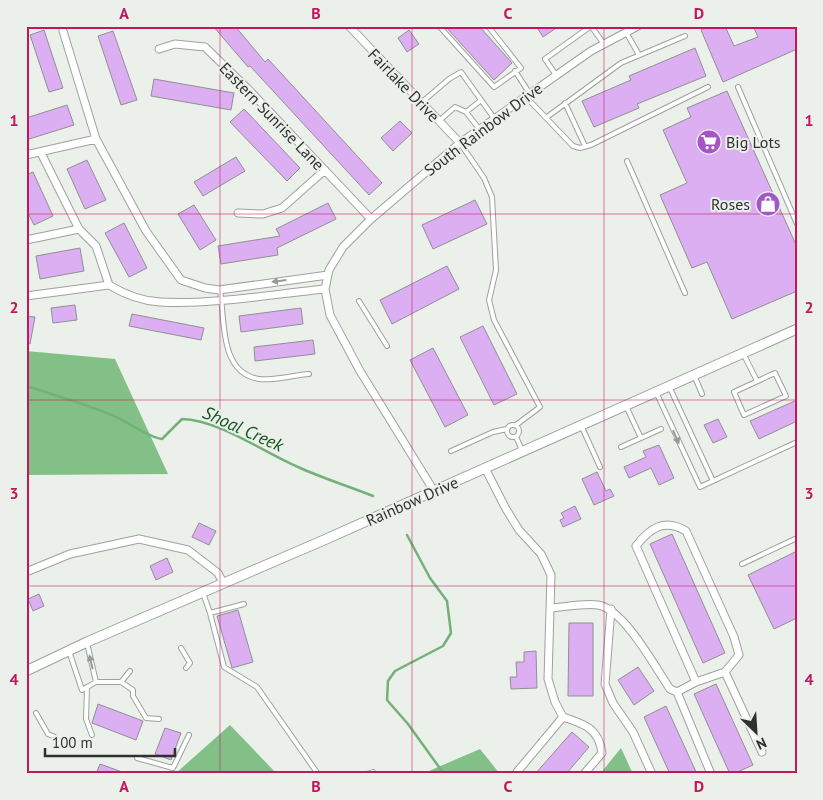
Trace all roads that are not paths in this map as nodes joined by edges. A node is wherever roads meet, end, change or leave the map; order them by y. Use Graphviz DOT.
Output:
graph roads {
  1 [pos="348,26"];
  2 [pos="439,26"];
  3 [pos="488,26"];
  4 [pos="638,26"];
  5 [pos="63,31"];
  6 [pos="626,32"];
  7 [pos="685,36"];
  8 [pos="604,44"];
  9 [pos="159,49"];
  10 [pos="639,55"];
  11 [pos="515,71"];
  12 [pos="557,75"];
  13 [pos="708,87"];
  14 [pos="738,87"];
  15 [pos="528,95"];
  16 [pos="480,101"];
  17 [pos="421,103"];
  18 [pos="564,103"];
  19 [pos="466,112"];
  20 [pos="547,117"];
  21 [pos="494,119"];
  22 [pos="439,121"];
  23 [pos="480,130"];
  24 [pos="96,139"];
  25 [pos="460,143"];
  26 [pos="585,146"];
  27 [pos="40,153"];
  28 [pos="26,155"];
  29 [pos="627,161"];
  30 [pos="325,170"];
  31 [pos="238,213"];
  32 [pos="371,219"];
  33 [pos="797,224"];
  34 [pos="79,229"];
  35 [pos="26,240"];
  36 [pos="328,275"];
  37 [pos="110,285"];
  38 [pos="325,288"];
  39 [pos="220,290"];
  40 [pos="685,293"];
  41 [pos="26,296"];
  42 [pos="222,299"];
  43 [pos="359,301"];
  44 [pos="797,329"];
  45 [pos="387,346"];
  46 [pos="744,353"];
  47 [pos="309,374"];
  48 [pos="694,375"];
  49 [pos="757,381"];
  50 [pos="669,386"];
  51 [pos="656,392"];
  52 [pos="702,394"];
  53 [pos="626,406"];
  54 [pos="516,425"];
  55 [pos="581,425"];
  56 [pos="507,429"];
  57 [pos="661,429"];
  58 [pos="516,436"];
  59 [pos="641,438"];
  60 [pos="797,442"];
  61 [pos="621,447"];
  62 [pos="451,451"];
  63 [pos="523,451"];
  64 [pos="600,467"];
  65 [pos="485,468"];
  66 [pos="713,481"];
  67 [pos="434,491"];
  68 [pos="797,538"];
  69 [pos="742,564"];
  70 [pos="26,572"];
  71 [pos="223,584"];
  72 [pos="203,593"];
  73 [pos="244,604"];
  74 [pos="551,608"];
  75 [pos="611,608"];
  76 [pos="210,613"];
  77 [pos="87,642"];
  78 [pos="182,648"];
  79 [pos="69,651"];
  80 [pos="186,668"];
  81 [pos="130,671"];
  82 [pos="26,672"];
  83 [pos="726,672"];
  84 [pos="96,682"];
  85 [pos="121,682"];
  86 [pos="696,682"];
  87 [pos="87,687"];
  88 [pos="677,692"];
  89 [pos="36,713"];
  90 [pos="563,717"];
  91 [pos="158,719"];
  92 [pos="92,735"];
  93 [pos="190,735"];
  94 [pos="55,737"];
  95 [pos="762,752"];
  96 [pos="137,758"];
  97 [pos="372,772"];
  98 [pos="518,772"];
  99 [pos="318,774"];
  100 [pos="367,774"];
  101 [pos="584,774"];
  102 [pos="652,774"];
  103 [pos="711,774"];
  1 -- 17 [label="street, Fairlake Drive"];
  2 -- 11 [label="lane"];
  3 -- 11 [label="lane"];
  4 -- 6 [label="street, South Rainbow Drive"];
  5 -- 24 [label="street"];
  6 -- 8 [label="street, South Rainbow Drive"];
  6 -- 10 [label="lane"];
  7 -- 10 [label="lane"];
  8 -- 12 [label="street, South Rainbow Drive"];
  8 -- 12 [label="lane"];
  9 -- 30 [label="street, Eastern Sunrise Lane"];
  10 -- 18 [label="lane"];
  11 -- 15 [label="lane"];
  12 -- 15 [label="street, South Rainbow Drive"];
  13 -- 26 [label="lane"];
  14 -- 33 [label="lane"];
  15 -- 20 [label="lane"];
  15 -- 21 [label="street, South Rainbow Drive"];
  16 -- 17 [label="lane"];
  16 -- 19 [label="lane"];
  16 -- 21 [label="lane"];
  17 -- 22 [label="street, Fairlake Drive"];
  18 -- 20 [label="lane"];
  18 -- 26 [label="lane"];
  19 -- 22 [label="lane"];
  19 -- 23 [label="lane"];
  20 -- 26 [label="lane"];
  21 -- 23 [label="street, South Rainbow Drive"];
  22 -- 25 [label="street, Fairlake Drive"];
  23 -- 25 [label="street, South Rainbow Drive"];
  24 -- 27 [label="street"];
  24 -- 39 [label="street"];
  25 -- 32 [label="street, South Rainbow Drive"];
  25 -- 54 [label="lane"];
  27 -- 28 [label="street"];
  27 -- 34 [label="street"];
  29 -- 40 [label="lane"];
  30 -- 31 [label="street"];
  30 -- 32 [label="street, Eastern Sunrise Lane"];
  32 -- 36 [label="street, South Rainbow Drive"];
  34 -- 35 [label="street"];
  34 -- 37 [label="street"];
  36 -- 38 [label="street, South Rainbow Drive"];
  36 -- 39 [label="street, one-way"];
  37 -- 41 [label="street"];
  37 -- 42 [label="street"];
  38 -- 42 [label="street"];
  38 -- 67 [label="street, South Rainbow Drive"];
  39 -- 42 [label="lane"];
  42 -- 47 [label="lane"];
  43 -- 45 [label="lane"];
  44 -- 46 [label="street, Rainbow Drive"];
  46 -- 48 [label="street, Rainbow Drive"];
  46 -- 49 [label="lane"];
  48 -- 50 [label="street, Rainbow Drive"];
  48 -- 52 [label="lane"];
  49 -- 49 [label="lane"];
  50 -- 51 [label="street, Rainbow Drive"];
  50 -- 66 [label="lane"];
  51 -- 53 [label="street, Rainbow Drive"];
  51 -- 66 [label="lane, one-way"];
  53 -- 55 [label="street, Rainbow Drive"];
  53 -- 59 [label="lane"];
  54 -- 56 [label="lane"];
  54 -- 58 [label="lane"];
  55 -- 63 [label="street, Rainbow Drive"];
  55 -- 64 [label="lane"];
  56 -- 58 [label="lane"];
  56 -- 62 [label="lane"];
  57 -- 59 [label="lane"];
  58 -- 63 [label="lane"];
  59 -- 61 [label="lane"];
  60 -- 66 [label="lane"];
  63 -- 65 [label="street, Rainbow Drive"];
  65 -- 67 [label="street, Rainbow Drive"];
  65 -- 74 [label="street"];
  67 -- 71 [label="street, Rainbow Drive"];
  68 -- 69 [label="lane"];
  70 -- 71 [label="street"];
  71 -- 72 [label="street, Rainbow Drive"];
  72 -- 76 [label="lane"];
  72 -- 77 [label="street, Rainbow Drive"];
  73 -- 76 [label="lane"];
  74 -- 75 [label="street"];
  74 -- 90 [label="street"];
  75 -- 88 [label="street"];
  75 -- 102 [label="street"];
  76 -- 99 [label="lane"];
  77 -- 79 [label="street, Rainbow Drive"];
  84 -- 77 [label="lane, one-way"];
  78 -- 80 [label="lane"];
  79 -- 82 [label="street, Rainbow Drive"];
  79 -- 87 [label="lane"];
  81 -- 85 [label="lane"];
  83 -- 86 [label="street"];
  83 -- 86 [label="street"];
  83 -- 95 [label="street"];
  84 -- 85 [label="lane"];
  84 -- 87 [label="lane"];
  85 -- 91 [label="lane"];
  86 -- 88 [label="street"];
  87 -- 92 [label="lane"];
  88 -- 103 [label="street"];
  89 -- 94 [label="lane"];
  90 -- 98 [label="street"];
  90 -- 101 [label="street"];
  93 -- 96 [label="lane"];
  97 -- 100 [label="lane"];
}
